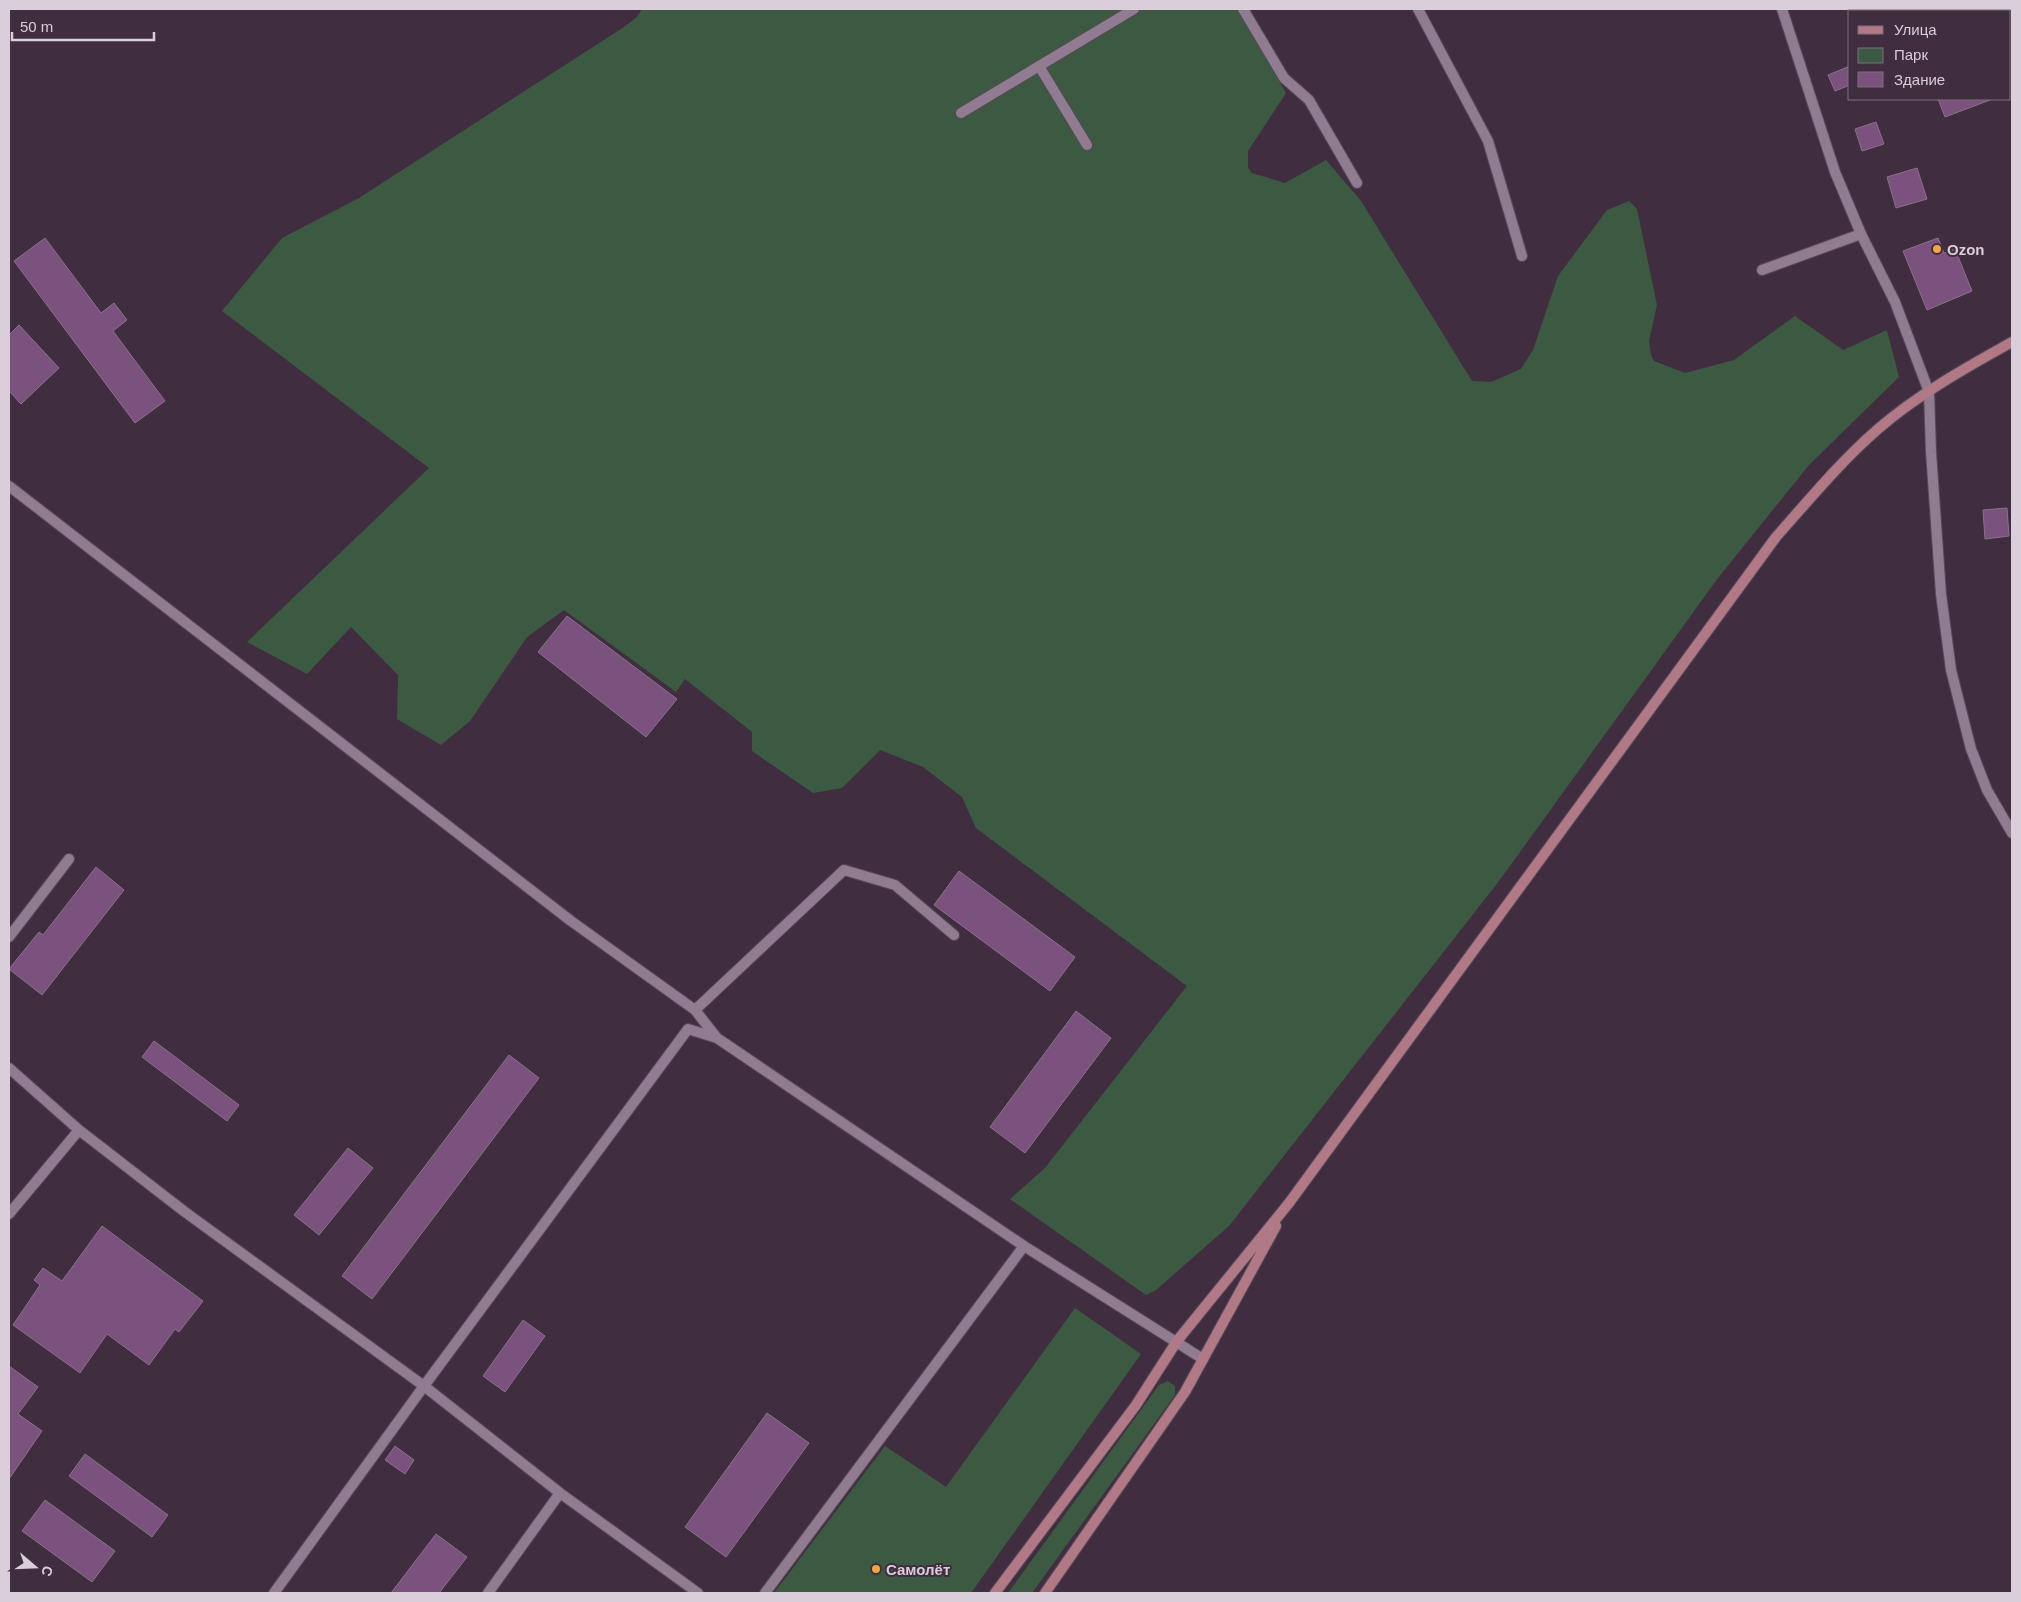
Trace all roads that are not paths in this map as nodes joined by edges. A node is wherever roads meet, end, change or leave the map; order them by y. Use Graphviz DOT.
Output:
graph roads {
  1 [pos="1134,9"];
  2 [pos="1243,9"];
  3 [pos="1418,9"];
  4 [pos="1782,9"];
  5 [pos="1039,66"];
  6 [pos="961,113"];
  7 [pos="1087,145"];
  8 [pos="1357,182"];
  9 [pos="1861,234"];
  10 [pos="1522,256"];
  11 [pos="1762,270"];
  12 [pos="2012,342"];
  13 [pos="1929,392"];
  14 [pos="9,486"];
  15 [pos="2012,833"];
  16 [pos="69,859"];
  17 [pos="954,935"];
  18 [pos="9,937"];
  19 [pos="695,1010"];
  20 [pos="717,1038"];
  21 [pos="9,1068"];
  22 [pos="79,1130"];
  23 [pos="1289,1204"];
  24 [pos="9,1214"];
  25 [pos="1024,1246"];
  26 [pos="1177,1341"];
  27 [pos="1203,1359"];
  28 [pos="424,1386"];
  29 [pos="560,1493"];
  30 [pos="274,1593"];
  31 [pos="488,1593"];
  32 [pos="698,1593"];
  33 [pos="765,1593"];
  34 [pos="995,1593"];
  35 [pos="1045,1593"];
  1 -- 5 [label="street"];
  2 -- 8 [label="street"];
  3 -- 10 [label="street"];
  4 -- 9 [label="street"];
  5 -- 6 [label="street"];
  5 -- 7 [label="street"];
  9 -- 11 [label="street"];
  9 -- 13 [label="street"];
  12 -- 13 [label="street"];
  13 -- 15 [label="street"];
  13 -- 23 [label="street"];
  14 -- 19 [label="street"];
  16 -- 18 [label="street"];
  17 -- 19 [label="street"];
  19 -- 20 [label="street"];
  20 -- 25 [label="street"];
  20 -- 28 [label="street"];
  21 -- 22 [label="street"];
  22 -- 24 [label="street"];
  22 -- 28 [label="street"];
  23 -- 26 [label="street"];
  23 -- 27 [label="street"];
  25 -- 26 [label="street"];
  25 -- 33 [label="street"];
  26 -- 27 [label="street"];
  26 -- 34 [label="street"];
  27 -- 35 [label="street"];
  28 -- 29 [label="street"];
  28 -- 30 [label="street"];
  29 -- 31 [label="street"];
  29 -- 32 [label="street"];
}
